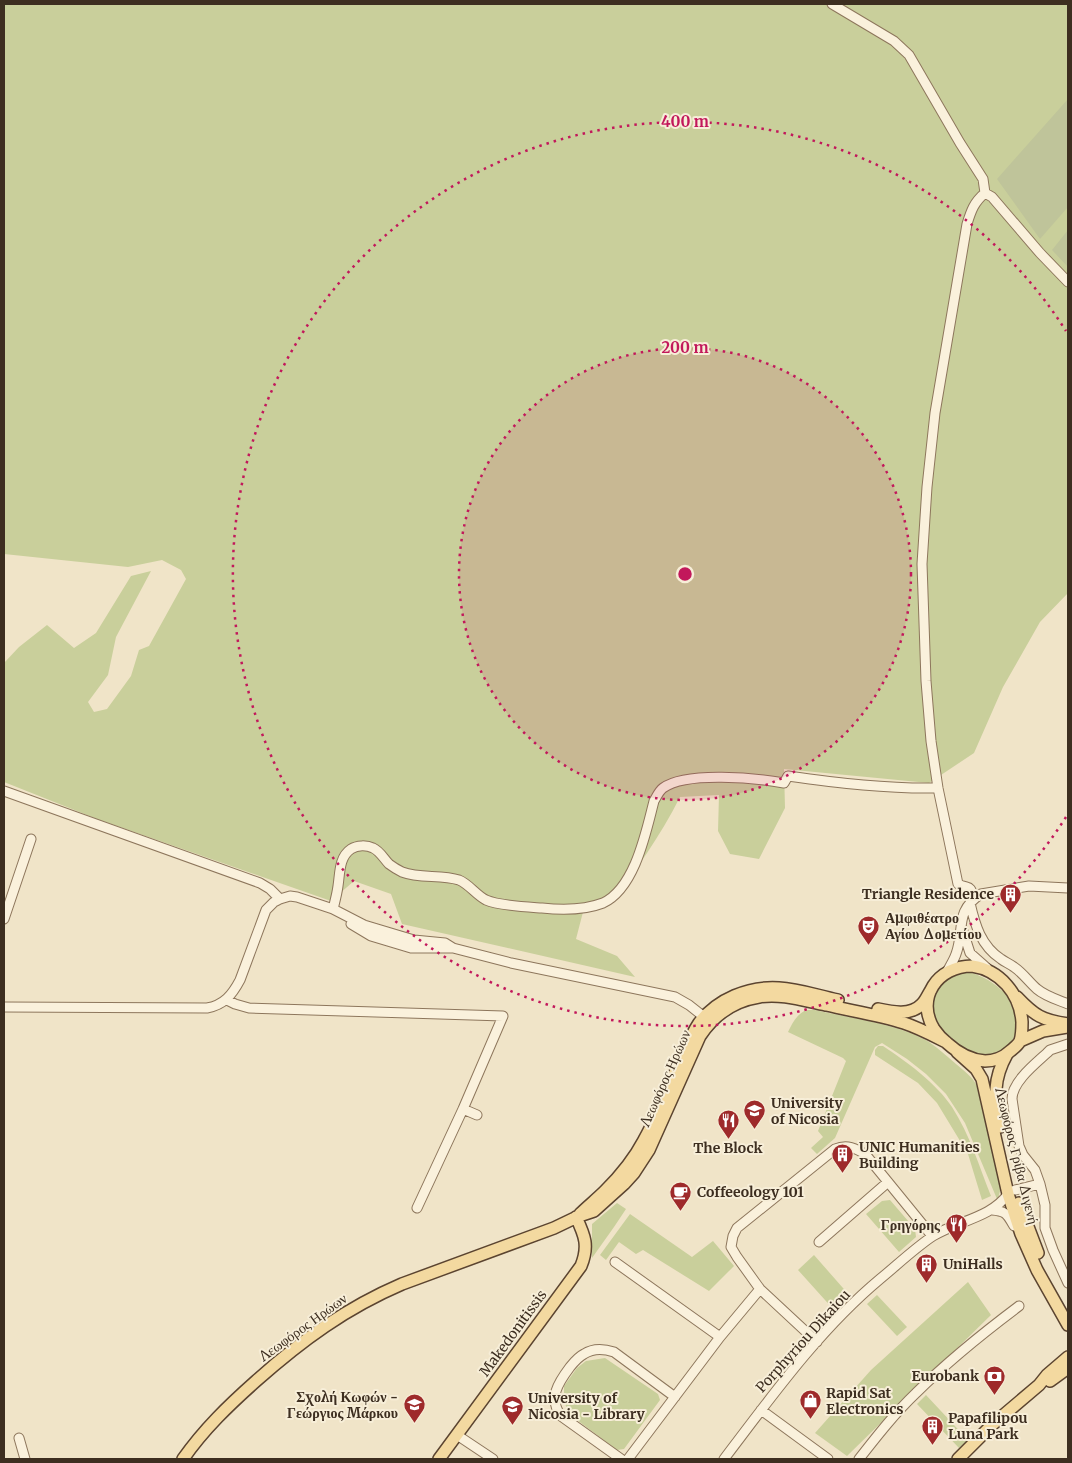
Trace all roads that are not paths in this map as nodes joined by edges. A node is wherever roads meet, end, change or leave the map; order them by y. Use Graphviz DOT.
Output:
graph roads {
  1 [pos="832,4"];
  2 [pos="985,194"];
  3 [pos="1068,282"];
  4 [pos="938,788"];
  5 [pos="4,791"];
  6 [pos="31,839"];
  7 [pos="1068,888"];
  8 [pos="280,899"];
  9 [pos="972,900"];
  10 [pos="320,905"];
  11 [pos="333,909"];
  12 [pos="4,919"];
  13 [pos="961,925"];
  14 [pos="453,948"];
  15 [pos="947,972"];
  16 [pos="991,972"];
  17 [pos="931,990"];
  18 [pos="1011,990"];
  19 [pos="227,1000"];
  20 [pos="1068,1004"];
  21 [pos="4,1007"];
  22 [pos="707,1019"];
  23 [pos="1068,1025"];
  24 [pos="1020,1041"];
  25 [pos="946,1042"];
  26 [pos="1068,1044"];
  27 [pos="957,1052"];
  28 [pos="1007,1054"];
  29 [pos="463,1109"];
  30 [pos="477,1115"];
  31 [pos="888,1182"];
  32 [pos="1040,1184"];
  33 [pos="1011,1192"];
  34 [pos="417,1208"];
  35 [pos="992,1210"];
  36 [pos="578,1217"];
  37 [pos="1021,1234"];
  38 [pos="932,1236"];
  39 [pos="819,1242"];
  40 [pos="614,1262"];
  41 [pos="1068,1282"];
  42 [pos="760,1289"];
  43 [pos="1019,1306"];
  44 [pos="1068,1311"];
  45 [pos="1068,1326"];
  46 [pos="720,1337"];
  47 [pos="817,1342"];
  48 [pos="1068,1357"];
  49 [pos="1068,1368"];
  50 [pos="1039,1385"];
  51 [pos="675,1396"];
  52 [pos="761,1410"];
  53 [pos="457,1435"];
  54 [pos="19,1438"];
  55 [pos="25,1459"];
  56 [pos="183,1459"];
  57 [pos="439,1459"];
  58 [pos="493,1459"];
  59 [pos="621,1459"];
  60 [pos="628,1459"];
  61 [pos="724,1459"];
  62 [pos="828,1459"];
  63 [pos="859,1459"];
  64 [pos="958,1459"];
  1 -- 2 [label="street"];
  2 -- 3 [label="street"];
  2 -- 4 [label="street"];
  4 -- 9 [label="street"];
  4 -- 11 [label="street"];
  5 -- 8 [label="street"];
  6 -- 12 [label="street"];
  7 -- 9 [label="street"];
  8 -- 10 [label="street"];
  8 -- 19 [label="street"];
  9 -- 13 [label="street"];
  9 -- 20 [label="street"];
  10 -- 11 [label="street"];
  10 -- 14 [label="street"];
  11 -- 14 [label="street"];
  13 -- 15 [label="street"];
  13 -- 16 [label="street"];
  14 -- 22 [label="street"];
  15 -- 16 [label="main road"];
  15 -- 17 [label="main road"];
  16 -- 18 [label="main road"];
  17 -- 22 [label="main road, Λεωφόρος Ηρώων"];
  17 -- 25 [label="main road"];
  18 -- 23 [label="main road"];
  18 -- 24 [label="main road"];
  19 -- 21 [label="street"];
  19 -- 29 [label="street"];
  22 -- 25 [label="main road, Λεωφόρος Ηρώων"];
  22 -- 36 [label="main road, Λεωφόρος Ηρώων"];
  23 -- 24 [label="main road"];
  24 -- 28 [label="main road"];
  25 -- 27 [label="main road"];
  26 -- 32 [label="street"];
  27 -- 28 [label="main road"];
  27 -- 33 [label="main road, Λεωφόρος Γρίβα Διγενή"];
  28 -- 33 [label="main road, Λεωφόρος Γρίβα Διγενή"];
  29 -- 30 [label="street"];
  29 -- 34 [label="street"];
  31 -- 38 [label="street"];
  31 -- 39 [label="street"];
  31 -- 42 [label="street"];
  32 -- 33 [label="street"];
  32 -- 41 [label="street"];
  33 -- 35 [label="street, Porphyriou Dikaiou"];
  33 -- 37 [label="main road, Λεωφόρος Γρίβα Διγενή"];
  33 -- 44 [label="main road, Λεωφόρος Γρίβα Διγενή"];
  35 -- 37 [label="street"];
  35 -- 38 [label="street, Porphyriou Dikaiou"];
  36 -- 53 [label="main road, Makedonitissis"];
  36 -- 56 [label="main road, Λεωφόρος Ηρώων"];
  37 -- 45 [label="main road, Λεωφόρος Γρίβα Διγενή"];
  38 -- 47 [label="street, Porphyriou Dikaiou"];
  40 -- 46 [label="street"];
  42 -- 46 [label="street"];
  42 -- 47 [label="street"];
  43 -- 63 [label="street"];
  46 -- 51 [label="street"];
  47 -- 52 [label="street, Porphyriou Dikaiou"];
  48 -- 50 [label="main road"];
  49 -- 50 [label="main road"];
  50 -- 64 [label="main road"];
  51 -- 59 [label="street"];
  51 -- 60 [label="street"];
  52 -- 61 [label="street, Porphyriou Dikaiou"];
  52 -- 62 [label="street"];
  53 -- 57 [label="main road, Makedonitissis"];
  53 -- 58 [label="street"];
  54 -- 55 [label="street"];
}
